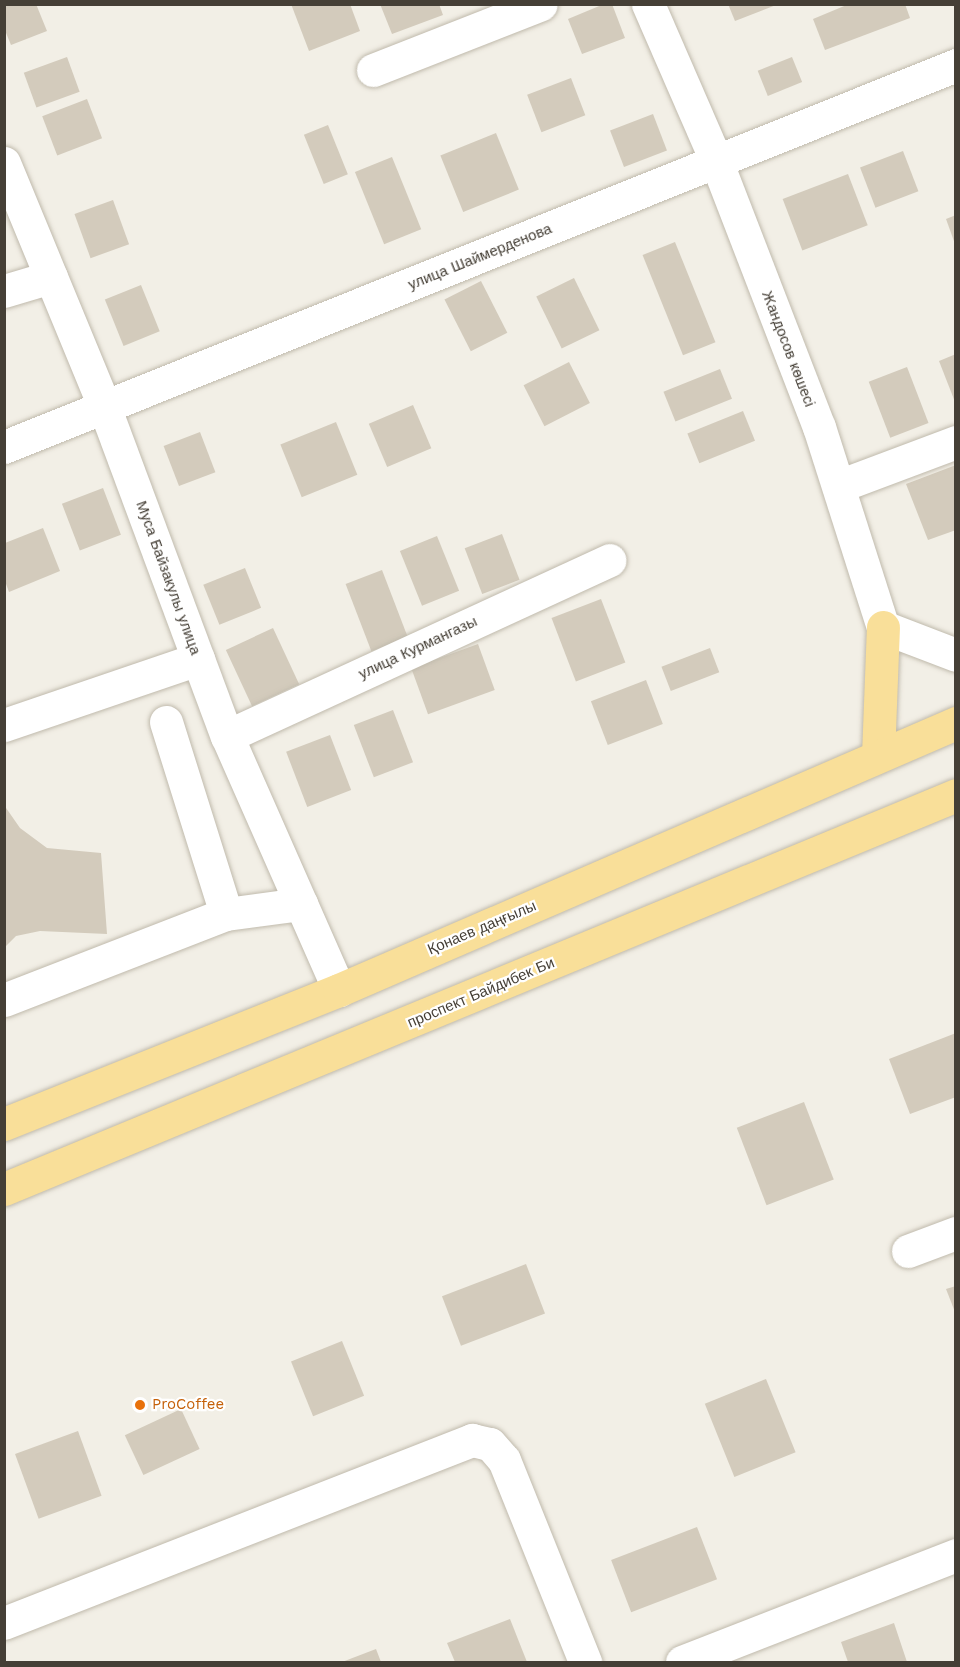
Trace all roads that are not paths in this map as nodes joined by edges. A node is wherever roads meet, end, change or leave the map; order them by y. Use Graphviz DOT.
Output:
graph roads {
  1 [pos="541,4"];
  2 [pos="648,4"];
  3 [pos="956,65"];
  4 [pos="373,70"];
  5 [pos="4,163"];
  6 [pos="717,163"];
  7 [pos="51,277"];
  8 [pos="4,291"];
  9 [pos="104,406"];
  10 [pos="956,442"];
  11 [pos="4,447"];
  12 [pos="838,486"];
  13 [pos="609,560"];
  14 [pos="883,627"];
  15 [pos="956,655"];
  16 [pos="198,659"];
  17 [pos="166,722"];
  18 [pos="956,723"];
  19 [pos="4,725"];
  20 [pos="227,736"];
  21 [pos="878,756"];
  22 [pos="956,795"];
  23 [pos="301,904"];
  24 [pos="226,914"];
  25 [pos="339,990"];
  26 [pos="4,1000"];
  27 [pos="4,1124"];
  28 [pos="4,1189"];
  29 [pos="956,1233"];
  30 [pos="908,1251"];
  31 [pos="956,1555"];
  32 [pos="4,1623"];
  33 [pos="585,1662"];
  34 [pos="682,1662"];
  1 -- 4 [label="street"];
  2 -- 6 [label="street, Жандосов көшесі"];
  3 -- 6 [label="street, улица Шаймерденова"];
  5 -- 7 [label="street, Муса Байзакулы улица"];
  6 -- 9 [label="street, улица Шаймерденова"];
  6 -- 12 [label="street, Жандосов көшесі"];
  7 -- 8 [label="street"];
  7 -- 9 [label="street, Муса Байзакулы улица"];
  9 -- 11 [label="street, улица Шаймерденова"];
  9 -- 16 [label="street, Муса Байзакулы улица"];
  10 -- 12 [label="street"];
  12 -- 14 [label="street, Жандосов көшесі"];
  13 -- 20 [label="street, улица Курмангазы"];
  14 -- 15 [label="street"];
  14 -- 21 [label="main road"];
  16 -- 19 [label="street"];
  16 -- 20 [label="street, Муса Байзакулы улица"];
  17 -- 24 [label="street"];
  18 -- 21 [label="main road, Қонаев даңғылы"];
  20 -- 23 [label="street, Муса Байзакулы улица"];
  21 -- 25 [label="main road, Қонаев даңғылы"];
  22 -- 28 [label="main road, проспект Байдибек Би"];
  23 -- 24 [label="street"];
  23 -- 25 [label="street, Муса Байзакулы улица"];
  24 -- 26 [label="street"];
  25 -- 27 [label="main road, Қонаев даңғылы"];
  29 -- 30 [label="street"];
  31 -- 34 [label="street"];
  32 -- 33 [label="street"];
}
